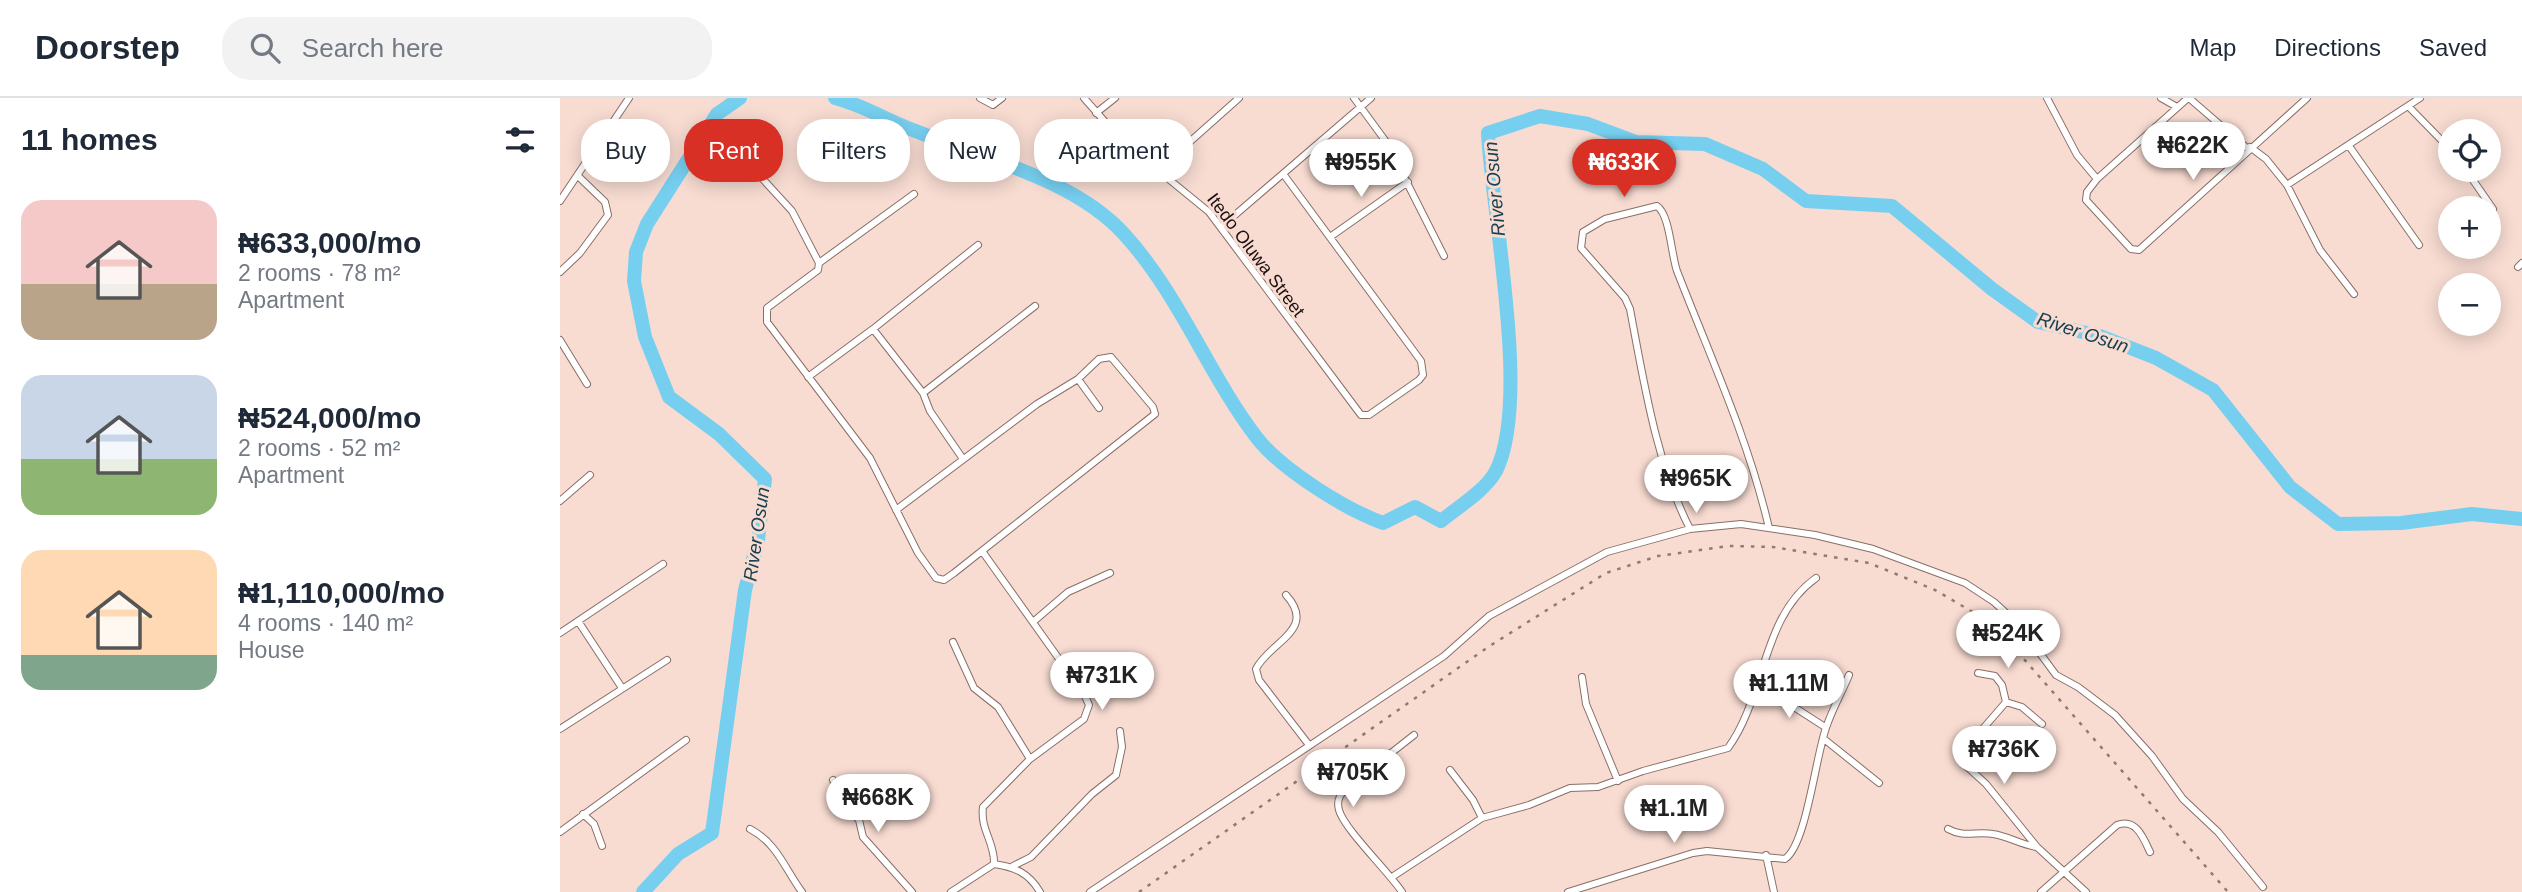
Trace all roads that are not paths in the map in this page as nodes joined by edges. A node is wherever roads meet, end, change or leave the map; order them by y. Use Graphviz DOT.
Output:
graph roads {
  1 [pos="629,98"];
  2 [pos="980,98"];
  3 [pos="1002,98"];
  4 [pos="1084,98"];
  5 [pos="1115,98"];
  6 [pos="1239,98"];
  7 [pos="1354,98"];
  8 [pos="1371,98"];
  9 [pos="2047,98"];
  10 [pos="2161,98"];
  11 [pos="2188,98"];
  12 [pos="2307,98"];
  13 [pos="2420,98"];
  14 [pos="2409,106"];
  15 [pos="2177,107"];
  16 [pos="1362,108"];
  17 [pos="1096,113"];
  18 [pos="1102,119"];
  19 [pos="2438,136"];
  20 [pos="1193,139"];
  21 [pos="2348,146"];
  22 [pos="2249,148"];
  23 [pos="1284,175"];
  24 [pos="578,176"];
  25 [pos="2097,179"];
  26 [pos="766,182"];
  27 [pos="1173,182"];
  28 [pos="1408,182"];
  29 [pos="2287,185"];
  30 [pos="914,194"];
  31 [pos="560,201"];
  32 [pos="1221,227"];
  33 [pos="1329,237"];
  34 [pos="978,245"];
  35 [pos="2419,245"];
  36 [pos="1444,257"];
  37 [pos="819,263"];
  38 [pos="560,272"];
  39 [pos="2354,294"];
  40 [pos="1035,306"];
  41 [pos="873,329"];
  42 [pos="560,340"];
  43 [pos="808,377"];
  44 [pos="1078,379"];
  45 [pos="587,384"];
  46 [pos="923,393"];
  47 [pos="1099,408"];
  48 [pos="964,459"];
  49 [pos="590,475"];
  50 [pos="560,500"];
  51 [pos="896,510"];
  52 [pos="1690,528"];
  53 [pos="1769,528"];
  54 [pos="982,551"];
  55 [pos="663,564"];
  56 [pos="1110,573"];
  57 [pos="1816,578"];
  58 [pos="1286,595"];
  59 [pos="578,621"];
  60 [pos="1033,622"];
  61 [pos="560,633"];
  62 [pos="953,642"];
  63 [pos="667,660"];
  64 [pos="1978,673"];
  65 [pos="1849,675"];
  66 [pos="1581,677"];
  67 [pos="622,688"];
  68 [pos="1755,696"];
  69 [pos="2006,702"];
  70 [pos="2042,724"];
  71 [pos="1825,727"];
  72 [pos="560,729"];
  73 [pos="1120,731"];
  74 [pos="1414,736"];
  75 [pos="686,740"];
  76 [pos="1824,740"];
  77 [pos="1308,745"];
  78 [pos="1030,759"];
  79 [pos="1450,770"];
  80 [pos="833,780"];
  81 [pos="1618,781"];
  82 [pos="1879,783"];
  83 [pos="583,814"];
  84 [pos="1482,818"];
  85 [pos="750,829"];
  86 [pos="1948,829"];
  87 [pos="560,832"];
  88 [pos="602,846"];
  89 [pos="2037,847"];
  90 [pos="2150,852"];
  91 [pos="1766,855"];
  92 [pos="993,864"];
  93 [pos="1013,866"];
  94 [pos="2064,873"];
  95 [pos="1392,877"];
  96 [pos="2263,887"];
  97 [pos="799,891"];
  98 [pos="912,892"];
  99 [pos="951,892"];
  100 [pos="1040,892"];
  101 [pos="1090,892"];
  102 [pos="1402,892"];
  103 [pos="1568,892"];
  104 [pos="1774,892"];
  105 [pos="2041,892"];
  106 [pos="2086,892"];
  1 -- 24 [label="street"];
  2 -- 3 [label="street"];
  4 -- 17 [label="street, Itedo Oluwa Street"];
  5 -- 17 [label="street"];
  6 -- 20 [label="street"];
  7 -- 16 [label="street"];
  8 -- 16 [label="street"];
  9 -- 25 [label="street"];
  10 -- 15 [label="street"];
  11 -- 15 [label="street"];
  11 -- 22 [label="street"];
  12 -- 22 [label="street"];
  13 -- 14 [label="street"];
  14 -- 19 [label="street"];
  14 -- 21 [label="street"];
  15 -- 25 [label="street"];
  16 -- 23 [label="street"];
  16 -- 28 [label="street"];
  17 -- 18 [label="street, Itedo Oluwa Street"];
  21 -- 29 [label="street"];
  21 -- 35 [label="street"];
  22 -- 25 [label="street"];
  22 -- 29 [label="street"];
  23 -- 32 [label="street"];
  23 -- 33 [label="street"];
  24 -- 31 [label="street"];
  24 -- 38 [label="street"];
  26 -- 37 [label="street"];
  27 -- 32 [label="street, Itedo Oluwa Street"];
  28 -- 33 [label="street"];
  28 -- 36 [label="street"];
  29 -- 39 [label="street"];
  30 -- 37 [label="street"];
  32 -- 33 [label="street, Itedo Oluwa Street"];
  34 -- 41 [label="street"];
  37 -- 43 [label="street"];
  40 -- 46 [label="street"];
  41 -- 43 [label="street"];
  41 -- 46 [label="street"];
  42 -- 45 [label="street"];
  43 -- 51 [label="street"];
  44 -- 47 [label="street"];
  44 -- 48 [label="street"];
  44 -- 54 [label="street"];
  46 -- 48 [label="street"];
  48 -- 51 [label="street"];
  49 -- 50 [label="street"];
  51 -- 54 [label="street"];
  52 -- 53 [label="street"];
  52 -- 53 [label="street"];
  52 -- 77 [label="street"];
  53 -- 96 [label="street"];
  54 -- 60 [label="street"];
  55 -- 59 [label="street"];
  56 -- 60 [label="street"];
  57 -- 68 [label="street"];
  58 -- 77 [label="street"];
  59 -- 61 [label="street"];
  59 -- 67 [label="street"];
  60 -- 78 [label="street"];
  62 -- 78 [label="street"];
  63 -- 67 [label="street"];
  64 -- 69 [label="street"];
  65 -- 71 [label="street"];
  66 -- 81 [label="street"];
  67 -- 72 [label="street"];
  68 -- 71 [label="street"];
  68 -- 81 [label="street"];
  69 -- 70 [label="street"];
  69 -- 89 [label="street"];
  71 -- 76 [label="street"];
  73 -- 93 [label="street"];
  74 -- 95 [label="street"];
  75 -- 83 [label="street"];
  76 -- 82 [label="street"];
  76 -- 91 [label="street"];
  77 -- 101 [label="street"];
  78 -- 92 [label="street"];
  79 -- 84 [label="street"];
  80 -- 98 [label="street"];
  81 -- 84 [label="street"];
  83 -- 87 [label="street"];
  83 -- 88 [label="street"];
  84 -- 95 [label="street"];
  85 -- 97 [label="street"];
  86 -- 89 [label="street"];
  89 -- 94 [label="street"];
  90 -- 94 [label="street"];
  91 -- 103 [label="street"];
  91 -- 104 [label="street"];
  92 -- 93 [label="street"];
  92 -- 99 [label="street"];
  93 -- 100 [label="street"];
  94 -- 105 [label="street"];
  94 -- 106 [label="street"];
  95 -- 102 [label="street"];
}
